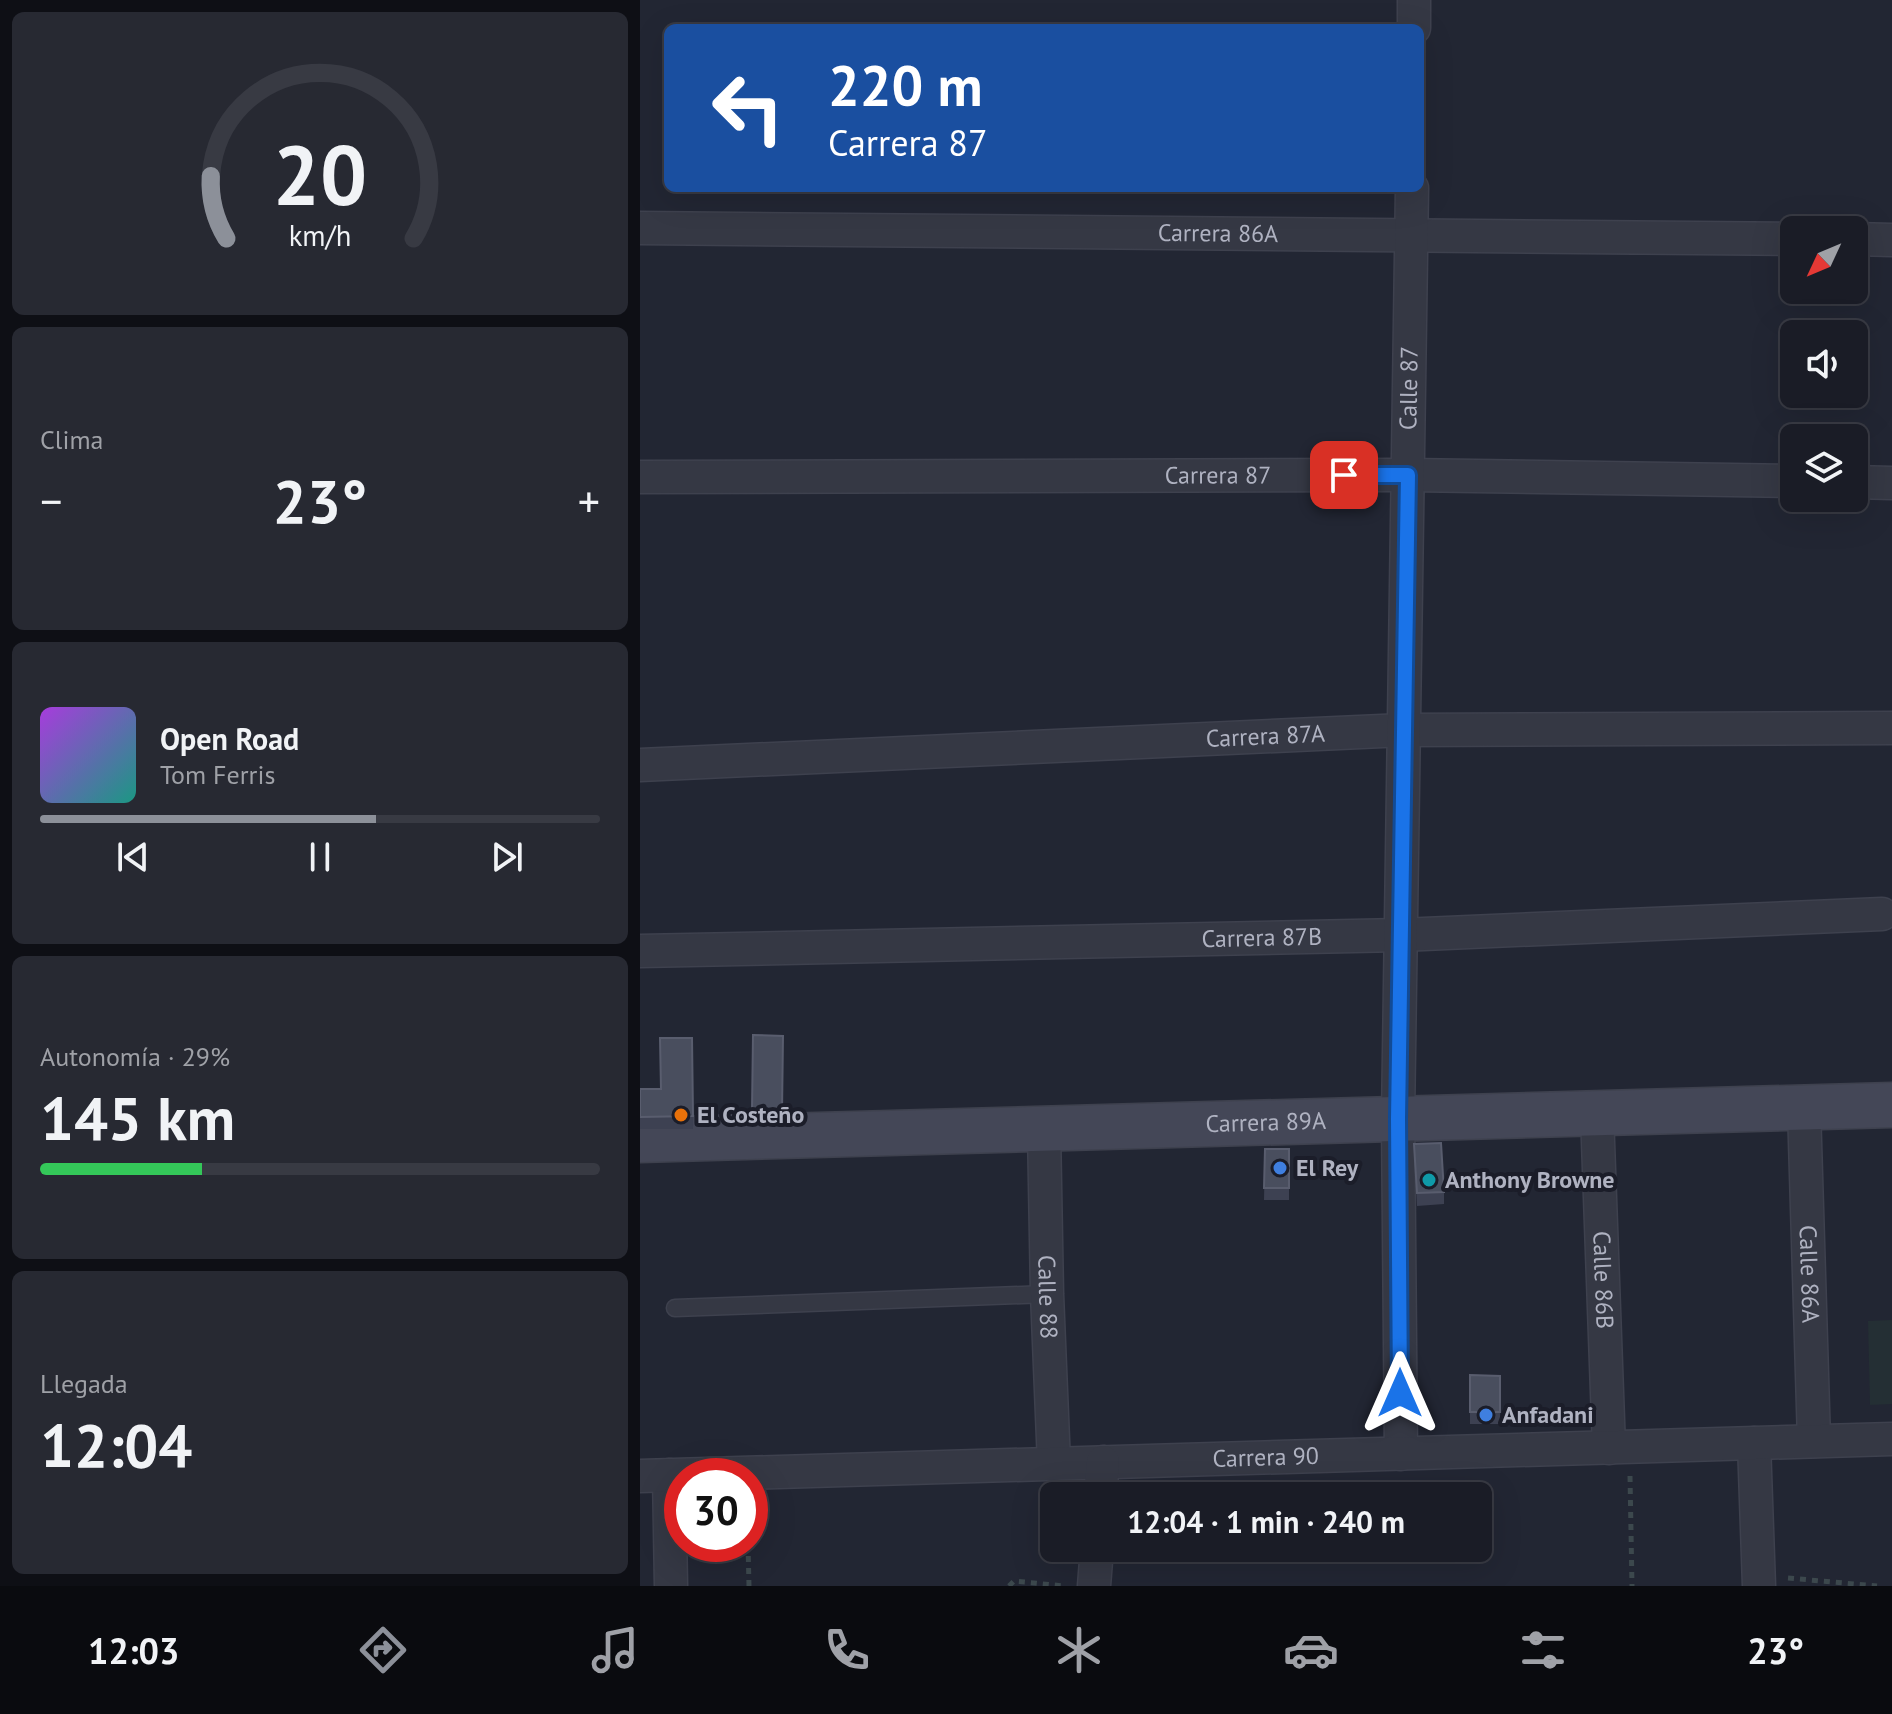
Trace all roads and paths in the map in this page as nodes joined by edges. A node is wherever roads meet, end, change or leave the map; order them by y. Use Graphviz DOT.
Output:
graph roads {
  1 [pos="1414,0"];
  2 [pos="1414,24"];
  3 [pos="1412,192"];
  4 [pos="640,228"];
  5 [pos="1411,235"];
  6 [pos="1780,239"];
  7 [pos="1868,239"];
  8 [pos="1892,240"];
  9 [pos="1408,475"];
  10 [pos="640,477"];
  11 [pos="1780,481"];
  12 [pos="1868,482"];
  13 [pos="1892,483"];
  14 [pos="1892,728"];
  15 [pos="1404,730"];
  16 [pos="640,765"];
  17 [pos="1882,914"];
  18 [pos="1401,935"];
  19 [pos="640,951"];
  20 [pos="1892,1105"];
  21 [pos="1804,1108"];
  22 [pos="1597,1114"];
  23 [pos="1398,1119"];
  24 [pos="1044,1129"];
  25 [pos="640,1140"];
  26 [pos="1047,1294"];
  27 [pos="675,1308"];
  28 [pos="1892,1439"];
  29 [pos="1814,1441"];
  30 [pos="1754,1443"];
  31 [pos="1619,1447"];
  32 [pos="1401,1454"];
  33 [pos="1103,1462"];
  34 [pos="1054,1464"];
  35 [pos="655,1476"];
  36 [pos="1101,1482"];
  37 [pos="748,1562"];
  38 [pos="1096,1562"];
  39 [pos="1759,1581"];
  40 [pos="671,1586"];
  41 [pos="749,1586"];
  42 [pos="1009,1586"];
  43 [pos="1064,1586"];
  44 [pos="1094,1586"];
  45 [pos="1632,1586"];
  46 [pos="1877,1586"];
  1 -- 2 [label="street"];
  3 -- 5 [label="street, Calle 87"];
  4 -- 5 [label="street, Carrera 86A"];
  5 -- 6 [label="street, Carrera 86A"];
  5 -- 9 [label="street, Calle 87"];
  7 -- 8 [label="street"];
  9 -- 10 [label="street, Carrera 87"];
  9 -- 11 [label="street, Carrera 87"];
  9 -- 15 [label="street, Calle 87"];
  12 -- 13 [label="street"];
  14 -- 15 [label="street, Carrera 87A"];
  15 -- 16 [label="street, Carrera 87A"];
  15 -- 18 [label="street, Calle 87"];
  17 -- 18 [label="street, Carrera 87B"];
  18 -- 19 [label="street, Carrera 87B"];
  18 -- 23 [label="street, Calle 87"];
  20 -- 21 [label="street, Carrera 89A"];
  21 -- 22 [label="street, Carrera 89A"];
  21 -- 29 [label="street, Calle 86A"];
  22 -- 23 [label="street, Carrera 89A"];
  22 -- 31 [label="street, Calle 86B"];
  23 -- 24 [label="street, Carrera 89A"];
  23 -- 32 [label="street, Calle 87"];
  24 -- 25 [label="street, Carrera 89A"];
  24 -- 26 [label="street, Calle 88"];
  26 -- 27 [label="lane"];
  26 -- 34 [label="street, Calle 88"];
  28 -- 29 [label="street, Carrera 90"];
  29 -- 30 [label="street, Carrera 90"];
  30 -- 31 [label="street, Carrera 90"];
  30 -- 39 [label="street"];
  31 -- 32 [label="street, Carrera 90"];
  31 -- 45 [label="path"];
  32 -- 33 [label="street, Carrera 90"];
  33 -- 34 [label="street, Carrera 90"];
  33 -- 36 [label="street"];
  34 -- 35 [label="street, Carrera 90"];
  35 -- 40 [label="street"];
  37 -- 41 [label="path"];
  38 -- 44 [label="street"];
  39 -- 46 [label="path"];
  42 -- 43 [label="path"];
}
